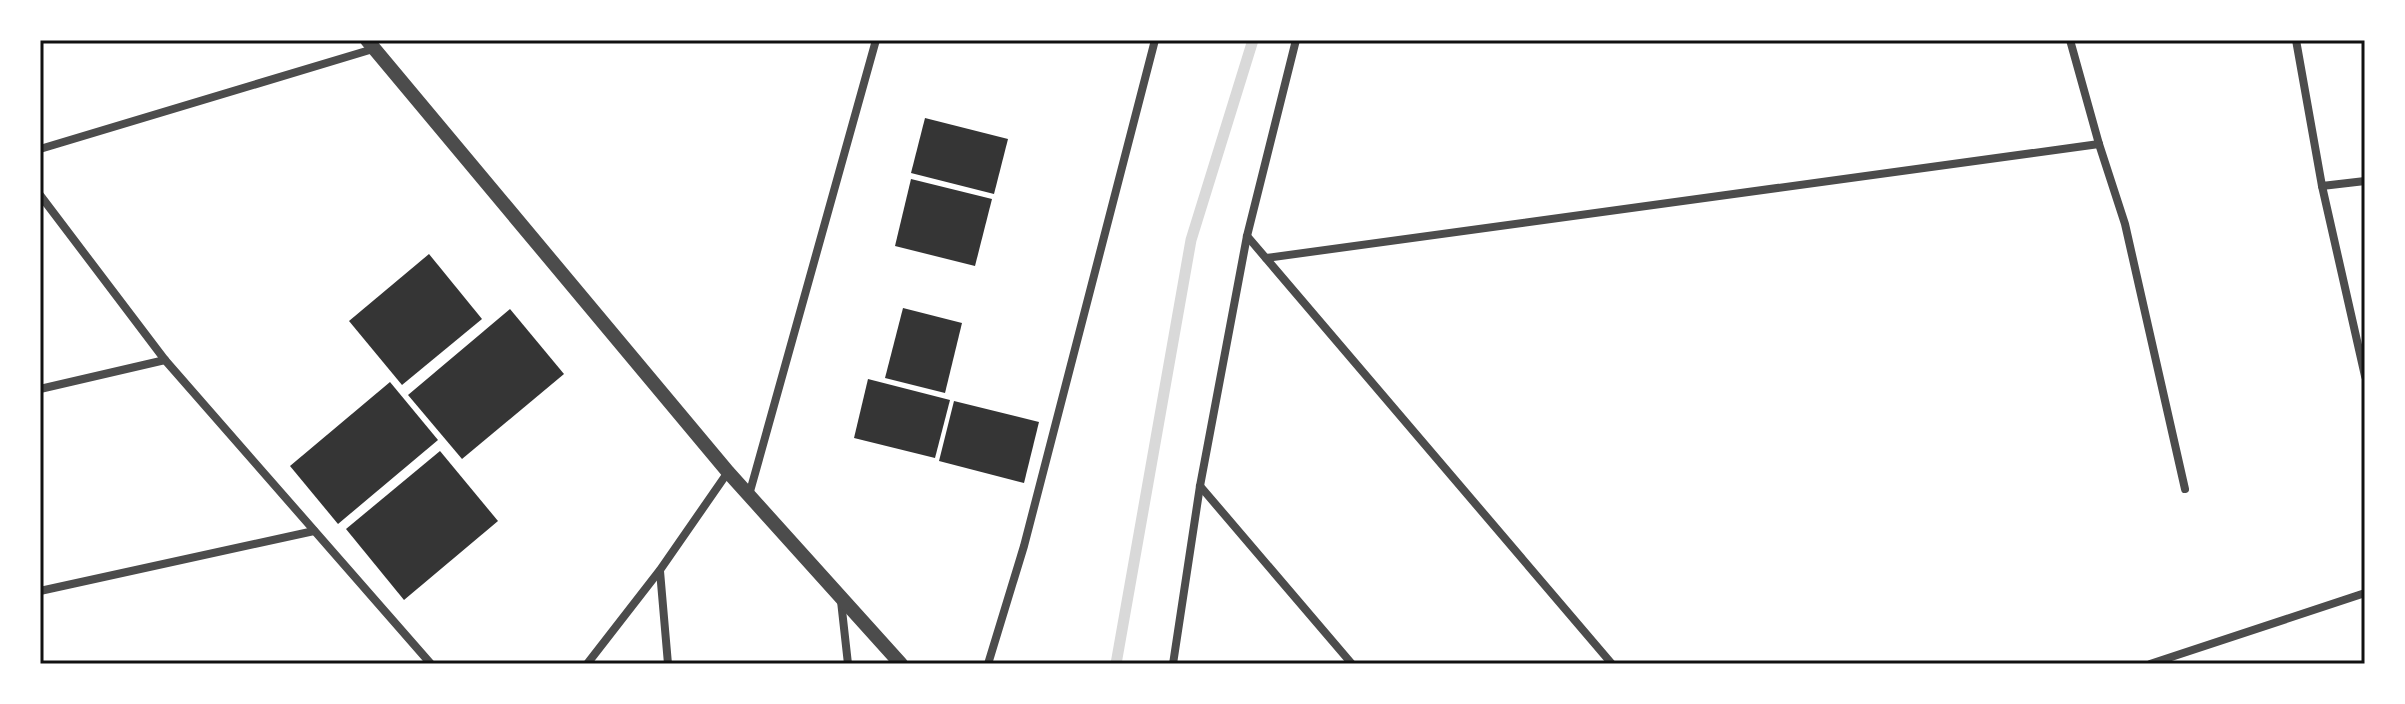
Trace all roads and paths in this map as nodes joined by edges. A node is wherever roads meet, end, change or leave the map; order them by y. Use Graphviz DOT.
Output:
graph roads {
  1 [pos="876,40"];
  2 [pos="1155,40"];
  3 [pos="1296,40"];
  4 [pos="2070,40"];
  5 [pos="2296,40"];
  6 [pos="370,44"];
  7 [pos="2099,144"];
  8 [pos="40,149"];
  9 [pos="2365,181"];
  10 [pos="2322,186"];
  11 [pos="40,195"];
  12 [pos="1247,236"];
  13 [pos="1266,258"];
  14 [pos="165,360"];
  15 [pos="2365,376"];
  16 [pos="40,389"];
  17 [pos="728,472"];
  18 [pos="1200,486"];
  19 [pos="2185,489"];
  20 [pos="749,495"];
  21 [pos="314,531"];
  22 [pos="660,570"];
  23 [pos="40,591"];
  24 [pos="2365,593"];
  25 [pos="841,596"];
  26 [pos="431,664"];
  27 [pos="587,664"];
  28 [pos="668,664"];
  29 [pos="848,664"];
  30 [pos="901,664"];
  31 [pos="988,664"];
  32 [pos="1173,664"];
  33 [pos="1352,664"];
  34 [pos="1612,664"];
  35 [pos="2150,664"];
  1 -- 20 [label="street"];
  2 -- 31 [label="street"];
  3 -- 12 [label="street"];
  4 -- 7 [label="street"];
  5 -- 10 [label="street"];
  6 -- 8 [label="street"];
  6 -- 17 [label="street"];
  7 -- 13 [label="street"];
  7 -- 19 [label="street"];
  9 -- 10 [label="street"];
  10 -- 15 [label="street"];
  11 -- 14 [label="street"];
  12 -- 13 [label="street"];
  12 -- 18 [label="street"];
  13 -- 34 [label="street"];
  14 -- 16 [label="street"];
  14 -- 21 [label="street"];
  17 -- 20 [label="street"];
  17 -- 22 [label="street"];
  18 -- 32 [label="street"];
  18 -- 33 [label="street"];
  20 -- 25 [label="street"];
  21 -- 23 [label="street"];
  21 -- 26 [label="street"];
  22 -- 27 [label="street"];
  22 -- 28 [label="street"];
  24 -- 35 [label="street"];
  25 -- 29 [label="street"];
  25 -- 30 [label="street"];
}
